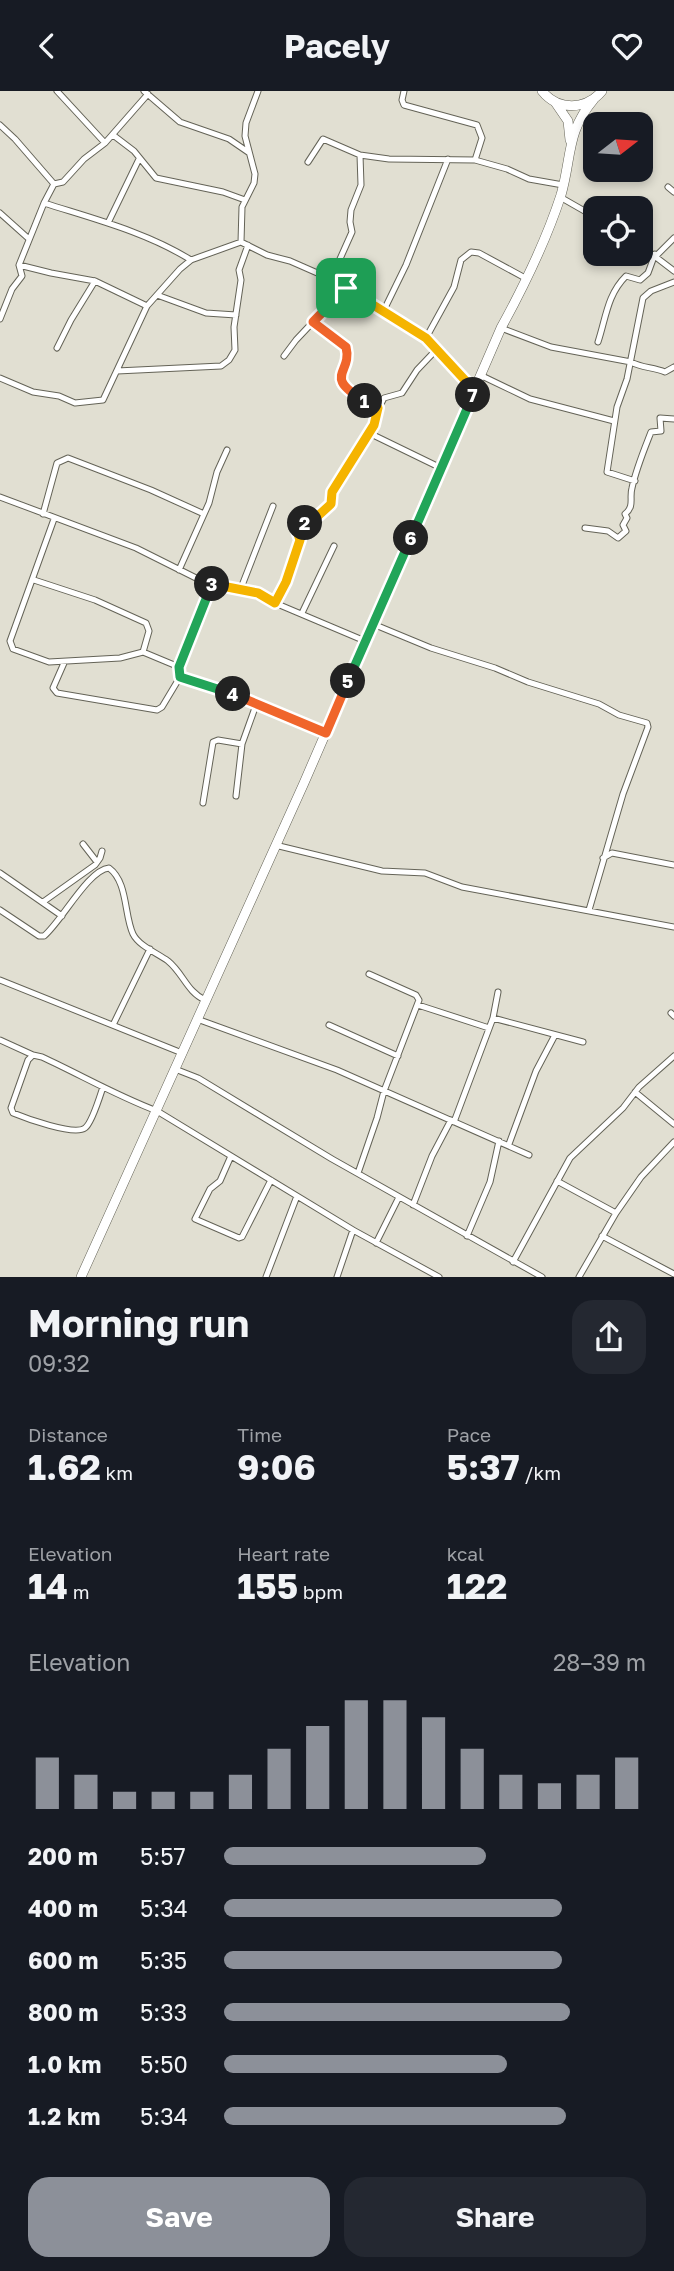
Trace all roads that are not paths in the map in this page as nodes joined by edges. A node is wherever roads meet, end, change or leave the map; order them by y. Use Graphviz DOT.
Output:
graph roads {
  1 [pos="57,91"];
  2 [pos="258,91"];
  3 [pos="404,91"];
  4 [pos="542,91"];
  5 [pos="146,92"];
  6 [pos="600,94"];
  7 [pos="555,102"];
  8 [pos="0,125"];
  9 [pos="113,135"];
  10 [pos="105,143"];
  11 [pos="570,145"];
  12 [pos="248,152"];
  13 [pos="360,155"];
  14 [pos="139,159"];
  15 [pos="448,159"];
  16 [pos="475,160"];
  17 [pos="308,162"];
  18 [pos="54,184"];
  19 [pos="563,185"];
  20 [pos="668,187"];
  21 [pos="674,192"];
  22 [pos="560,197"];
  23 [pos="245,201"];
  24 [pos="44,203"];
  25 [pos="583,210"];
  26 [pos="0,213"];
  27 [pos="108,223"];
  28 [pos="674,238"];
  29 [pos="29,239"];
  30 [pos="241,242"];
  31 [pos="248,245"];
  32 [pos="655,256"];
  33 [pos="191,260"];
  34 [pos="19,265"];
  35 [pos="674,271"];
  36 [pos="331,279"];
  37 [pos="527,279"];
  38 [pos="95,281"];
  39 [pos="674,282"];
  40 [pos="346,288"];
  41 [pos="157,295"];
  42 [pos="147,306"];
  43 [pos="384,310"];
  44 [pos="236,315"];
  45 [pos="0,319"];
  46 [pos="313,322"];
  47 [pos="501,328"];
  48 [pos="426,338"];
  49 [pos="598,342"];
  50 [pos="57,348"];
  51 [pos="436,350"];
  52 [pos="284,356"];
  53 [pos="631,362"];
  54 [pos="674,366"];
  55 [pos="117,371"];
  56 [pos="482,376"];
  57 [pos="0,378"];
  58 [pos="475,391"];
  59 [pos="378,408"];
  60 [pos="674,419"];
  61 [pos="614,421"];
  62 [pos="369,433"];
  63 [pos="227,450"];
  64 [pos="441,468"];
  65 [pos="635,481"];
  66 [pos="0,497"];
  67 [pos="273,506"];
  68 [pos="43,514"];
  69 [pos="204,514"];
  70 [pos="54,519"];
  71 [pos="585,529"];
  72 [pos="334,546"];
  73 [pos="179,570"];
  74 [pos="34,580"];
  75 [pos="212,584"];
  76 [pos="241,588"];
  77 [pos="275,603"];
  78 [pos="302,613"];
  79 [pos="373,624"];
  80 [pos="365,641"];
  81 [pos="143,652"];
  82 [pos="64,663"];
  83 [pos="179,667"];
  84 [pos="180,677"];
  85 [pos="256,705"];
  86 [pos="326,733"];
  87 [pos="242,744"];
  88 [pos="236,796"];
  89 [pos="204,803"];
  90 [pos="83,844"];
  91 [pos="275,845"];
  92 [pos="102,851"];
  93 [pos="603,858"];
  94 [pos="97,862"];
  95 [pos="674,865"];
  96 [pos="0,873"];
  97 [pos="43,902"];
  98 [pos="0,910"];
  99 [pos="589,910"];
  100 [pos="62,916"];
  101 [pos="674,927"];
  102 [pos="150,949"];
  103 [pos="369,974"];
  104 [pos="0,980"];
  105 [pos="498,992"];
  106 [pos="205,1000"];
  107 [pos="418,1005"];
  108 [pos="493,1018"];
  109 [pos="197,1019"];
  110 [pos="113,1025"];
  111 [pos="329,1025"];
  112 [pos="489,1028"];
  113 [pos="555,1035"];
  114 [pos="0,1040"];
  115 [pos="583,1042"];
  116 [pos="182,1053"];
  117 [pos="33,1055"];
  118 [pos="398,1056"];
  119 [pos="674,1056"];
  120 [pos="176,1069"];
  121 [pos="103,1087"];
  122 [pos="384,1091"];
  123 [pos="635,1092"];
  124 [pos="157,1111"];
  125 [pos="452,1121"];
  126 [pos="674,1124"];
  127 [pos="499,1141"];
  128 [pos="674,1142"];
  129 [pos="509,1144"];
  130 [pos="528,1155"];
  131 [pos="232,1156"];
  132 [pos="358,1173"];
  133 [pos="271,1180"];
  134 [pos="557,1181"];
  135 [pos="297,1196"];
  136 [pos="399,1197"];
  137 [pos="413,1205"];
  138 [pos="616,1213"];
  139 [pos="353,1230"];
  140 [pos="467,1236"];
  141 [pos="602,1236"];
  142 [pos="376,1243"];
  143 [pos="513,1262"];
  144 [pos="674,1274"];
  145 [pos="81,1277"];
  146 [pos="266,1277"];
  147 [pos="337,1277"];
  148 [pos="439,1277"];
  149 [pos="540,1277"];
  150 [pos="579,1277"];
  1 -- 10 [label="street"];
  2 -- 12 [label="street"];
  3 -- 16 [label="street"];
  4 -- 7 [label="main road"];
  5 -- 9 [label="street"];
  5 -- 12 [label="street"];
  6 -- 7 [label="main road"];
  6 -- 11 [label="main road"];
  7 -- 11 [label="main road"];
  8 -- 18 [label="street"];
  9 -- 10 [label="street"];
  9 -- 14 [label="street"];
  10 -- 18 [label="street"];
  11 -- 19 [label="main road"];
  12 -- 23 [label="street"];
  13 -- 15 [label="street"];
  13 -- 17 [label="street"];
  13 -- 36 [label="street"];
  14 -- 23 [label="street"];
  14 -- 27 [label="street"];
  15 -- 16 [label="street"];
  15 -- 43 [label="street"];
  16 -- 19 [label="street"];
  18 -- 24 [label="street"];
  19 -- 22 [label="main road"];
  20 -- 21 [label="street"];
  22 -- 25 [label="street"];
  22 -- 37 [label="main road"];
  23 -- 30 [label="street"];
  24 -- 27 [label="street"];
  24 -- 29 [label="street"];
  26 -- 29 [label="street"];
  27 -- 33 [label="street"];
  28 -- 32 [label="street"];
  29 -- 34 [label="street"];
  30 -- 31 [label="street"];
  30 -- 33 [label="street"];
  31 -- 36 [label="street"];
  31 -- 44 [label="street"];
  32 -- 35 [label="street"];
  32 -- 49 [label="street"];
  33 -- 41 [label="street"];
  34 -- 38 [label="street"];
  34 -- 45 [label="street"];
  36 -- 40 [label="street"];
  37 -- 47 [label="main road"];
  37 -- 48 [label="street"];
  38 -- 42 [label="street"];
  38 -- 50 [label="street"];
  39 -- 53 [label="street"];
  40 -- 43 [label="street"];
  40 -- 46 [label="street"];
  41 -- 42 [label="street"];
  41 -- 44 [label="street"];
  42 -- 55 [label="street"];
  43 -- 48 [label="street"];
  44 -- 55 [label="street"];
  46 -- 52 [label="street"];
  46 -- 59 [label="street"];
  47 -- 53 [label="street"];
  47 -- 56 [label="main road"];
  48 -- 51 [label="street"];
  51 -- 58 [label="street"];
  51 -- 59 [label="street"];
  53 -- 54 [label="street"];
  53 -- 61 [label="street"];
  55 -- 57 [label="street"];
  56 -- 58 [label="main road"];
  56 -- 61 [label="street"];
  58 -- 64 [label="main road"];
  59 -- 62 [label="street"];
  60 -- 65 [label="street"];
  61 -- 65 [label="street"];
  62 -- 64 [label="street"];
  62 -- 77 [label="street"];
  63 -- 69 [label="street"];
  64 -- 79 [label="main road"];
  65 -- 71 [label="street"];
  66 -- 68 [label="street"];
  67 -- 76 [label="street"];
  68 -- 69 [label="street"];
  68 -- 70 [label="street"];
  69 -- 73 [label="street"];
  70 -- 73 [label="street"];
  70 -- 74 [label="street"];
  72 -- 78 [label="street"];
  73 -- 75 [label="street"];
  74 -- 81 [label="street"];
  74 -- 82 [label="street"];
  75 -- 76 [label="street"];
  75 -- 83 [label="street"];
  76 -- 77 [label="street"];
  77 -- 78 [label="street"];
  78 -- 80 [label="street"];
  79 -- 80 [label="main road"];
  79 -- 93 [label="street"];
  80 -- 86 [label="main road"];
  81 -- 82 [label="street"];
  81 -- 83 [label="street"];
  82 -- 84 [label="street"];
  83 -- 84 [label="street"];
  84 -- 85 [label="street"];
  85 -- 86 [label="street"];
  85 -- 87 [label="street"];
  86 -- 91 [label="main road"];
  87 -- 88 [label="street"];
  87 -- 89 [label="street"];
  90 -- 94 [label="street"];
  91 -- 99 [label="street"];
  91 -- 106 [label="main road"];
  92 -- 94 [label="street"];
  93 -- 95 [label="street"];
  93 -- 99 [label="street"];
  94 -- 97 [label="street"];
  96 -- 97 [label="street"];
  97 -- 100 [label="street"];
  98 -- 100 [label="street"];
  99 -- 101 [label="street"];
  100 -- 102 [label="street"];
  102 -- 106 [label="street"];
  102 -- 110 [label="street"];
  103 -- 107 [label="street"];
  104 -- 110 [label="street"];
  105 -- 108 [label="street"];
  106 -- 109 [label="main road"];
  107 -- 112 [label="street"];
  107 -- 118 [label="street"];
  108 -- 112 [label="street"];
  108 -- 113 [label="street"];
  109 -- 116 [label="main road"];
  109 -- 122 [label="street"];
  110 -- 116 [label="street"];
  111 -- 118 [label="street"];
  112 -- 125 [label="street"];
  113 -- 115 [label="street"];
  113 -- 129 [label="street"];
  114 -- 117 [label="street"];
  116 -- 120 [label="main road"];
  117 -- 121 [label="street"];
  117 -- 121 [label="street"];
  118 -- 122 [label="street"];
  119 -- 123 [label="street"];
  120 -- 124 [label="main road"];
  120 -- 132 [label="street"];
  121 -- 124 [label="street"];
  122 -- 125 [label="street"];
  122 -- 132 [label="street"];
  123 -- 126 [label="street"];
  123 -- 134 [label="street"];
  124 -- 131 [label="street"];
  124 -- 145 [label="main road"];
  125 -- 127 [label="street"];
  125 -- 137 [label="street"];
  127 -- 129 [label="street"];
  127 -- 140 [label="street"];
  128 -- 138 [label="street"];
  129 -- 130 [label="street"];
  131 -- 133 [label="street"];
  131 -- 133 [label="street"];
  132 -- 136 [label="street"];
  133 -- 135 [label="street"];
  134 -- 138 [label="street"];
  134 -- 143 [label="street"];
  135 -- 139 [label="street"];
  135 -- 146 [label="street"];
  136 -- 137 [label="street"];
  136 -- 142 [label="street"];
  137 -- 140 [label="street"];
  138 -- 141 [label="street"];
  139 -- 142 [label="street"];
  139 -- 147 [label="street"];
  140 -- 143 [label="street"];
  141 -- 144 [label="street"];
  141 -- 150 [label="street"];
  142 -- 148 [label="street"];
  143 -- 149 [label="street"];
}
